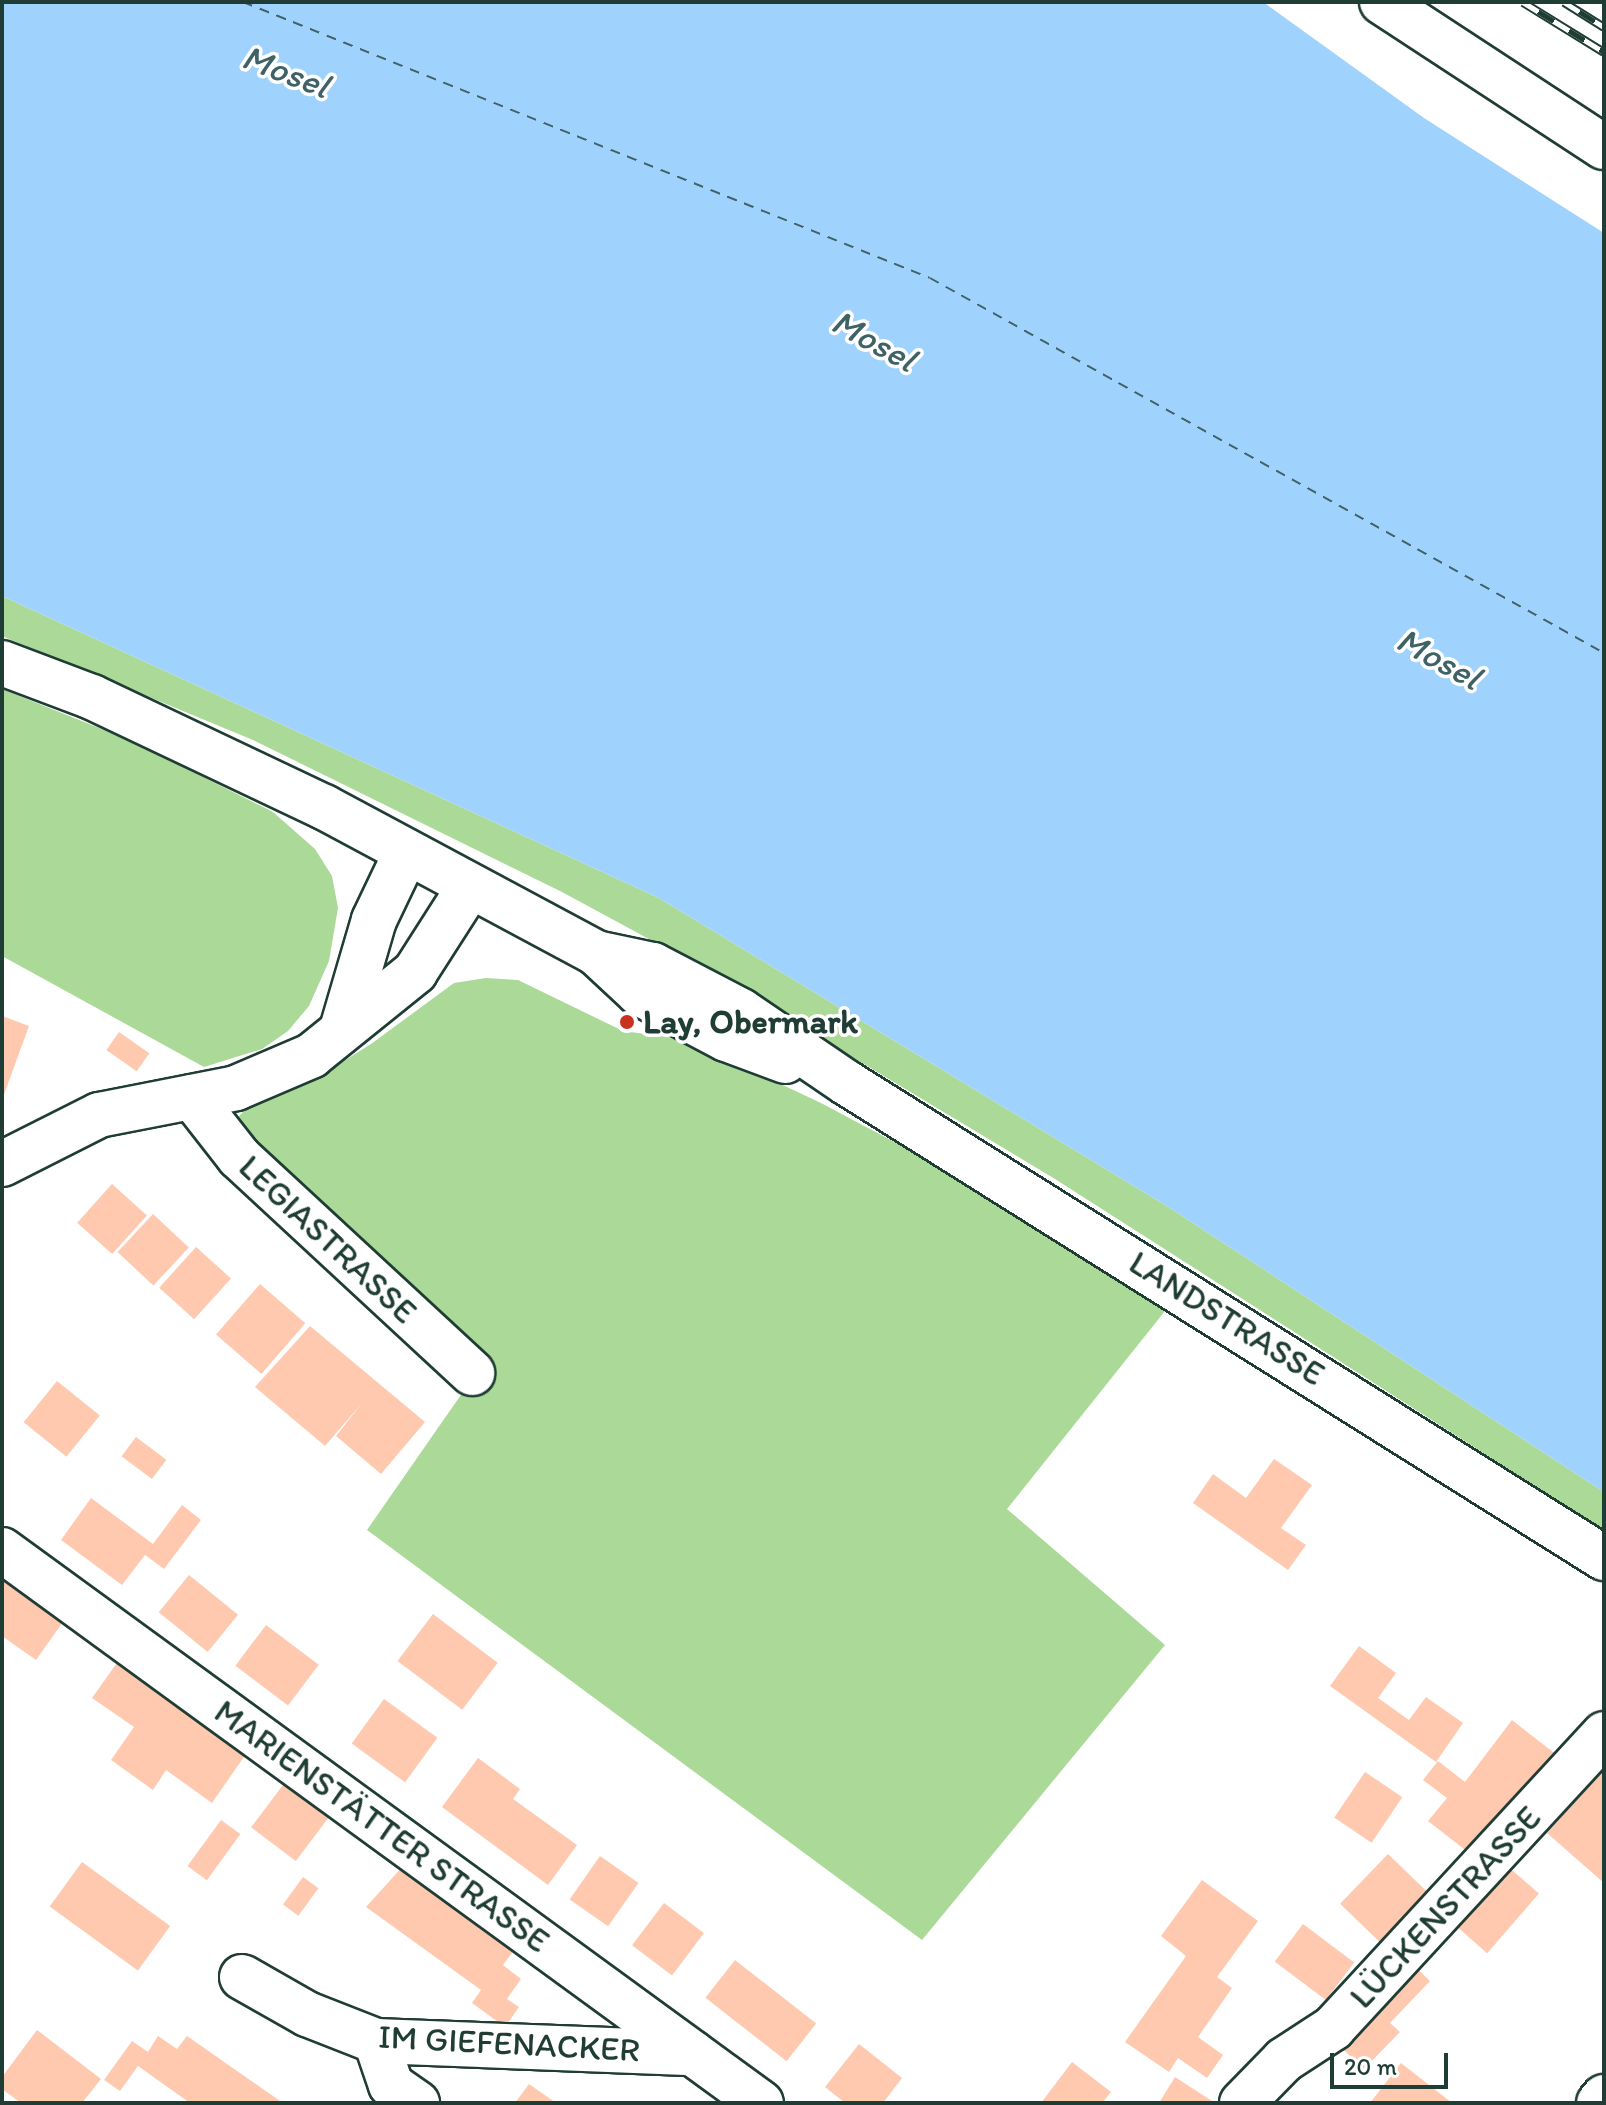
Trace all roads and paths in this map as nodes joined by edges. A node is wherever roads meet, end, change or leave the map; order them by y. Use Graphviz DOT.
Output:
graph roads {
  1 [pos="1382,2"];
  2 [pos="1604,147"];
  3 [pos="2,663"];
  4 [pos="406,853"];
  5 [pos="470,886"];
  6 [pos="343,1026"];
  7 [pos="192,1097"];
  8 [pos="2,1164"];
  9 [pos="472,1373"];
  10 [pos="2,1550"];
  11 [pos="1604,1558"];
  12 [pos="1604,1734"];
  13 [pos="242,1977"];
  14 [pos="376,2041"];
  15 [pos="693,2053"];
  16 [pos="1604,2097"];
  17 [pos="417,2103"];
  18 [pos="761,2103"];
  19 [pos="1242,2103"];
  20 [pos="1599,2103"];
  1 -- 2 [label="street"];
  3 -- 4 [label="street, LANDSTRASSE"];
  4 -- 5 [label="street, LANDSTRASSE"];
  4 -- 6 [label="street"];
  5 -- 6 [label="street"];
  5 -- 11 [label="street, LANDSTRASSE"];
  6 -- 7 [label="street"];
  7 -- 8 [label="street"];
  7 -- 9 [label="street, LEGIASTRASSE"];
  10 -- 15 [label="street, MARIENSTÄTTER STRASSE"];
  12 -- 19 [label="street, LÜCKENSTRASSE"];
  13 -- 14 [label="street, IM GIEFENACKER"];
  14 -- 15 [label="street, IM GIEFENACKER"];
  14 -- 17 [label="street"];
  15 -- 18 [label="street, MARIENSTÄTTER STRASSE"];
  16 -- 20 [label="street"];
}
